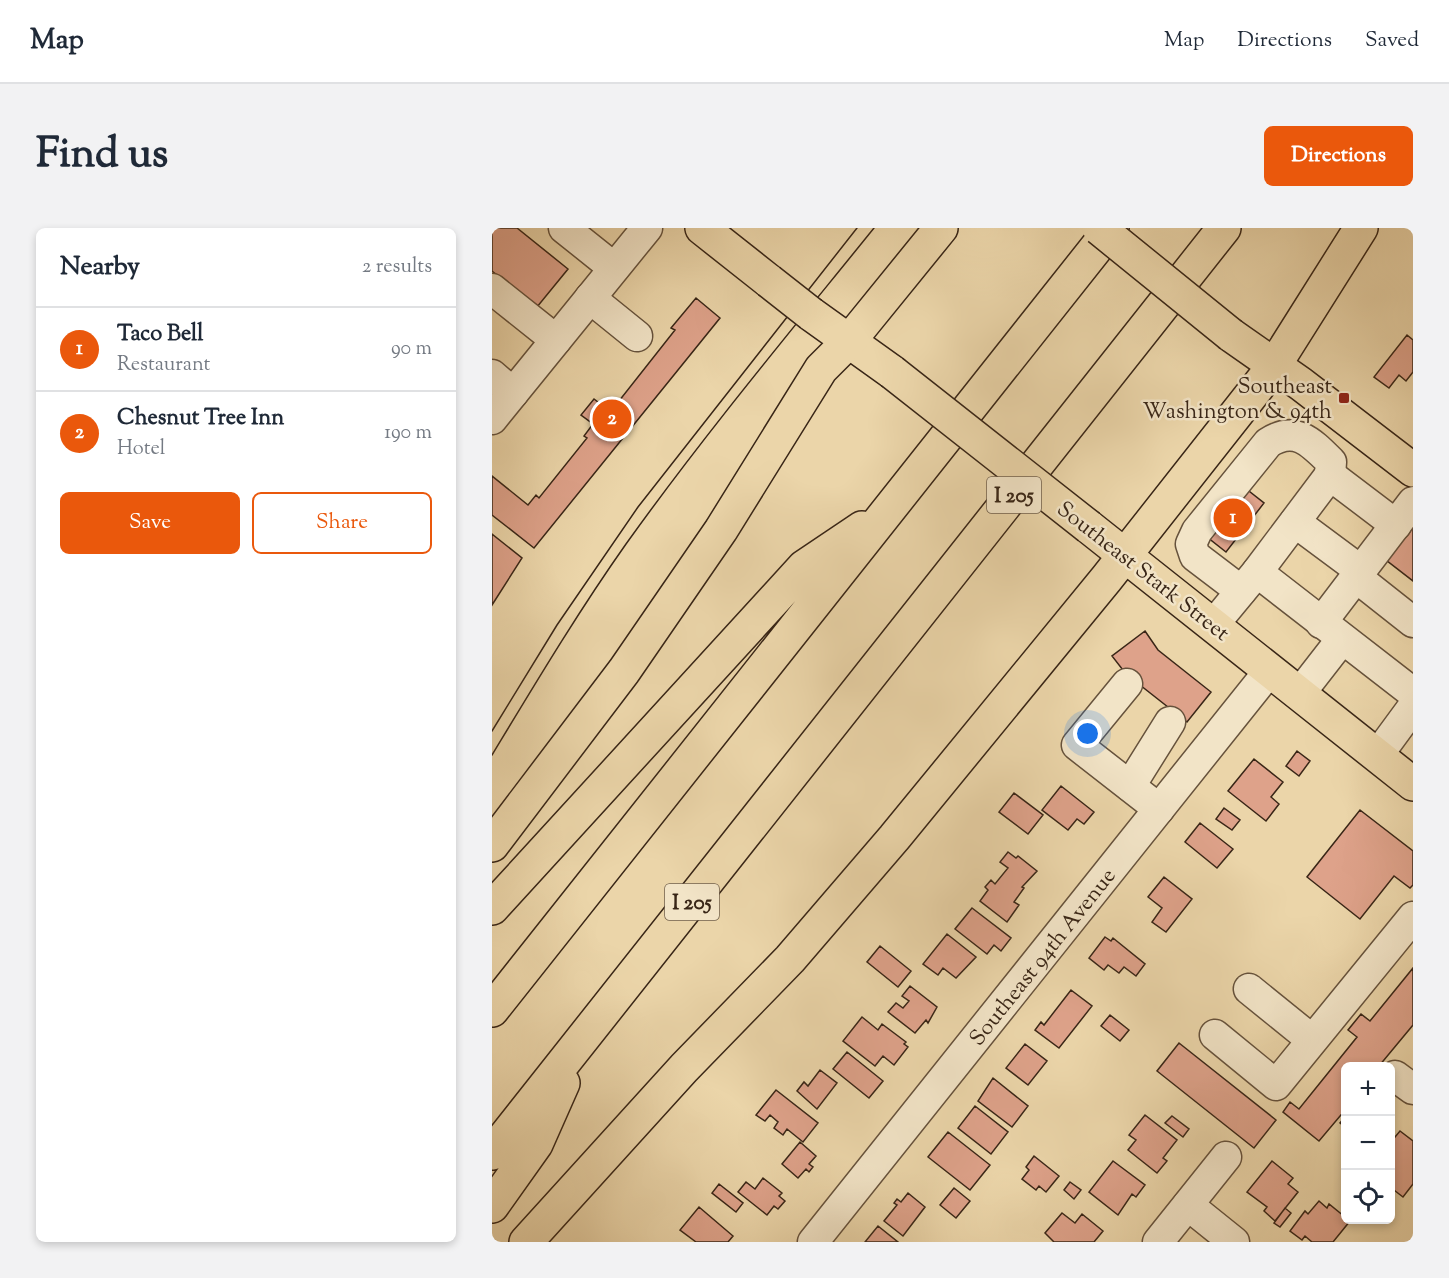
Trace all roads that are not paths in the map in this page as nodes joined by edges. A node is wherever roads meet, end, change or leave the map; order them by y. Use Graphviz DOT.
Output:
graph roads {
  1 [pos="564,228"];
  2 [pos="647,228"];
  3 [pos="702,228"];
  4 [pos="941,228"];
  5 [pos="1099,228"];
  6 [pos="1112,228"];
  7 [pos="1224,228"];
  8 [pos="1361,228"];
  9 [pos="614,268"];
  10 [pos="492,289"];
  11 [pos="590,298"];
  12 [pos="637,336"];
  13 [pos="556,340"];
  14 [pos="850,340"];
  15 [pos="1274,366"];
  16 [pos="503,384"];
  17 [pos="492,419"];
  18 [pos="1413,470"];
  19 [pos="1330,475"];
  20 [pos="887,511"];
  21 [pos="1404,514"];
  22 [pos="1295,522"];
  23 [pos="1125,555"];
  24 [pos="1358,574"];
  25 [pos="1249,581"];
  26 [pos="1413,622"];
  27 [pos="1214,624"];
  28 [pos="1332,631"];
  29 [pos="1270,670"];
  30 [pos="1127,684"];
  31 [pos="1300,693"];
  32 [pos="1411,711"];
  33 [pos="1170,722"];
  34 [pos="1377,756"];
  35 [pos="1413,784"];
  36 [pos="1130,786"];
  37 [pos="1159,809"];
  38 [pos="492,845"];
  39 [pos="492,908"];
  40 [pos="1413,917"];
  41 [pos="1249,989"];
  42 [pos="492,1010"];
  43 [pos="1215,1035"];
  44 [pos="1312,1040"];
  45 [pos="581,1042"];
  46 [pos="492,1153"];
  47 [pos="1226,1157"];
  48 [pos="1188,1205"];
  49 [pos="492,1206"];
  50 [pos="526,1242"];
  51 [pos="813,1242"];
  52 [pos="1158,1242"];
  53 [pos="1234,1242"];
  1 -- 9 [label="street"];
  2 -- 9 [label="street"];
  3 -- 14 [label="main road, Southeast Stark Street, bridge"];
  4 -- 14 [label="main road"];
  5 -- 15 [label="main road, bridge"];
  6 -- 20 [label="main road"];
  7 -- 45 [label="main road, I 205"];
  8 -- 15 [label="main road"];
  9 -- 11 [label="street"];
  10 -- 13 [label="street"];
  11 -- 12 [label="street"];
  11 -- 13 [label="street"];
  13 -- 16 [label="street"];
  14 -- 23 [label="main road, Southeast Stark Street, bridge"];
  14 -- 38 [label="main road"];
  15 -- 18 [label="main road"];
  15 -- 23 [label="main road"];
  16 -- 17 [label="street"];
  19 -- 21 [label="street"];
  19 -- 22 [label="street"];
  19 -- 25 [label="street"];
  20 -- 39 [label="main road"];
  20 -- 42 [label="main road"];
  21 -- 24 [label="street"];
  22 -- 24 [label="street"];
  22 -- 25 [label="street"];
  23 -- 27 [label="main road, Southeast Stark Street"];
  23 -- 50 [label="main road"];
  24 -- 26 [label="street"];
  24 -- 28 [label="street"];
  25 -- 27 [label="street"];
  25 -- 28 [label="street"];
  27 -- 29 [label="main road, Southeast Stark Street"];
  28 -- 31 [label="street"];
  28 -- 32 [label="street"];
  29 -- 31 [label="main road, Southeast Stark Street"];
  29 -- 37 [label="street, Southeast 94th Avenue"];
  30 -- 36 [label="street"];
  31 -- 34 [label="main road, Southeast Stark Street"];
  32 -- 34 [label="street"];
  33 -- 36 [label="street"];
  34 -- 35 [label="main road, Southeast Stark Street"];
  36 -- 37 [label="street"];
  37 -- 51 [label="street, Southeast 94th Avenue"];
  40 -- 44 [label="street"];
  41 -- 44 [label="street"];
  43 -- 44 [label="street"];
  45 -- 46 [label="main road, I 205"];
  45 -- 49 [label="main road"];
  47 -- 48 [label="street"];
  48 -- 52 [label="street"];
  48 -- 53 [label="street"];
}
